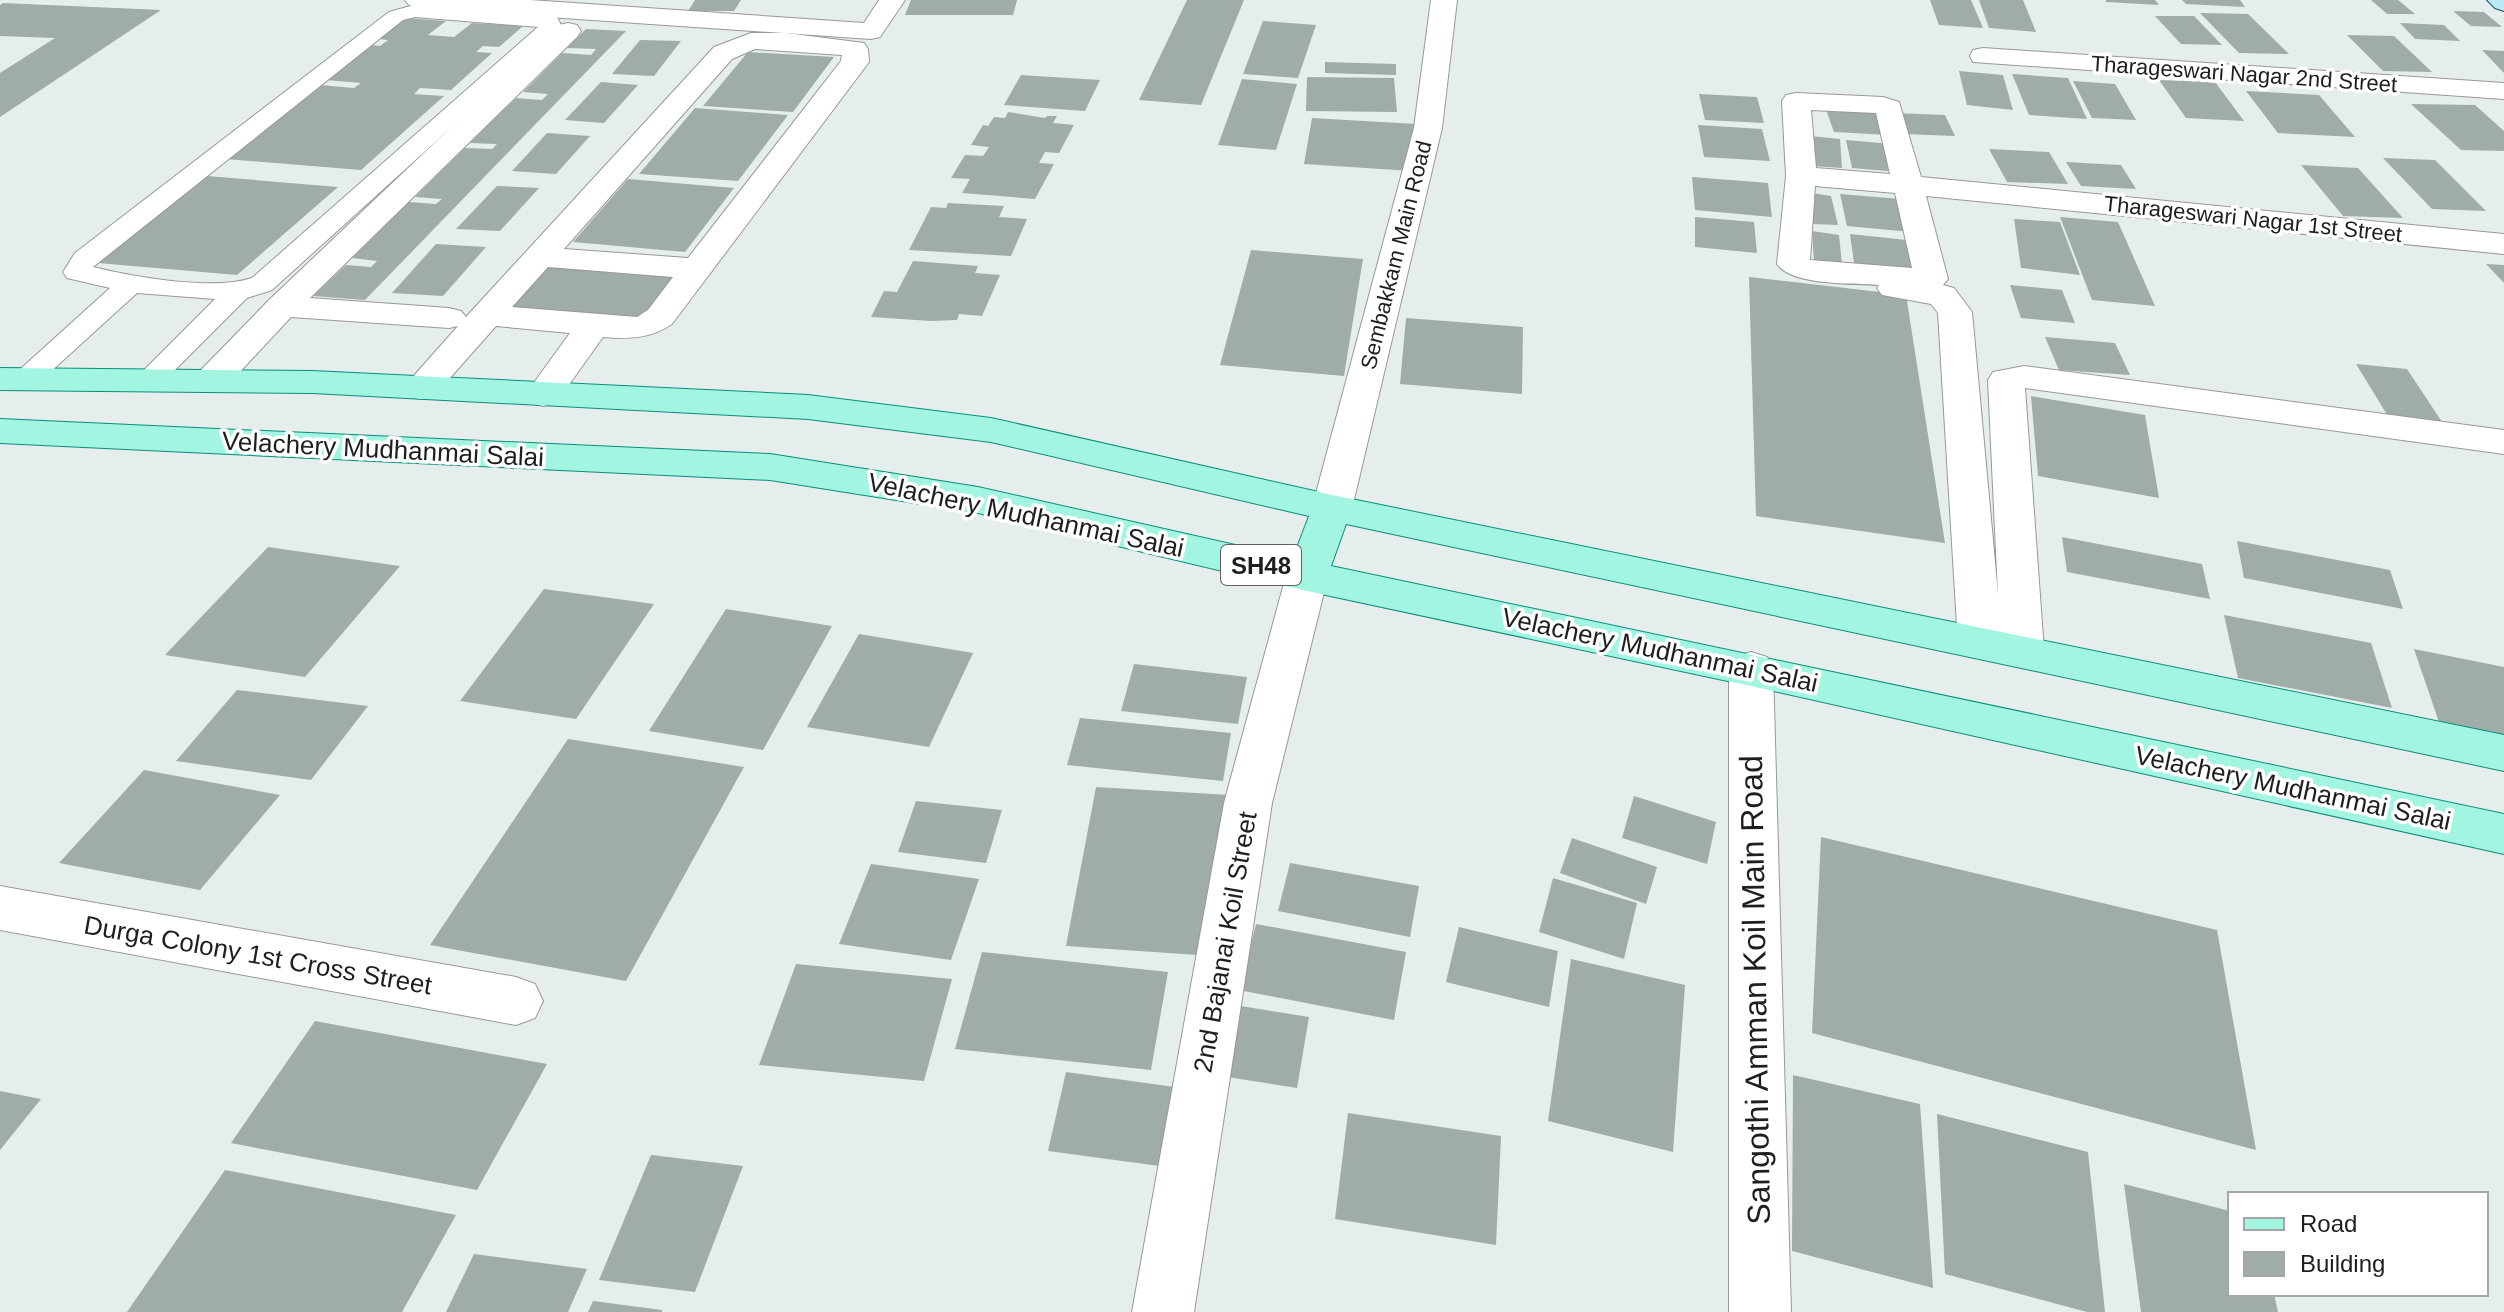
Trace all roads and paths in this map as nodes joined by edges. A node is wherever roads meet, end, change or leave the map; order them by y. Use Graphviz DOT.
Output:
graph roads {
  1 [pos="418,0"];
  2 [pos="892,0"];
  3 [pos="1444,0"];
  4 [pos="544,4"];
  5 [pos="568,31"];
  6 [pos="700,43"];
  7 [pos="1983,56"];
  8 [pos="2504,91"];
  9 [pos="1801,176"];
  10 [pos="1908,185"];
  11 [pos="2504,244"];
  12 [pos="539,257"];
  13 [pos="698,269"];
  14 [pos="1819,278"];
  15 [pos="130,284"];
  16 [pos="237,292"];
  17 [pos="282,306"];
  18 [pos="487,315"];
  19 [pos="449,318"];
  20 [pos="593,326"];
  21 [pos="13,379"];
  22 [pos="148,381"];
  23 [pos="211,381"];
  24 [pos="403,387"];
  25 [pos="543,395"];
  26 [pos="0,431"];
  27 [pos="2504,442"];
  28 [pos="1332,508"];
  29 [pos="1307,576"];
  30 [pos="1980,642"];
  31 [pos="2022,651"];
  32 [pos="1751,669"];
  33 [pos="2504,753"];
  34 [pos="2504,834"];
  35 [pos="0,908"];
  36 [pos="516,1001"];
  37 [pos="1766,1311"];
  38 [pos="1163,1312"];
  1 -- 4 [label="street"];
  2 -- 4 [label="street"];
  3 -- 28 [label="street, Sembakkam Main Road"];
  5 -- 17 [label="street"];
  6 -- 19 [label="street"];
  7 -- 8 [label="street, Tharageswari Nagar 2nd Street"];
  9 -- 10 [label="street, Tharageswari Nagar 1st Street"];
  9 -- 10 [label="street"];
  9 -- 10 [label="street"];
  10 -- 11 [label="street, Tharageswari Nagar 1st Street"];
  12 -- 13 [label="street"];
  12 -- 13 [label="street"];
  12 -- 18 [label="street"];
  13 -- 20 [label="street"];
  14 -- 30 [label="street"];
  15 -- 16 [label="lane"];
  15 -- 16 [label="lane"];
  15 -- 21 [label="lane"];
  16 -- 22 [label="lane"];
  17 -- 19 [label="street"];
  17 -- 23 [label="street"];
  18 -- 20 [label="street"];
  18 -- 24 [label="street"];
  19 -- 24 [label="street"];
  20 -- 25 [label="street"];
  21 -- 22 [label="main road"];
  22 -- 23 [label="main road"];
  23 -- 24 [label="main road"];
  24 -- 25 [label="main road"];
  25 -- 28 [label="main road"];
  26 -- 29 [label="main road, Velachery Mudhanmai Salai / SH48"];
  27 -- 31 [label="street"];
  28 -- 29 [label="main road"];
  28 -- 30 [label="main road"];
  29 -- 32 [label="main road, Velachery Mudhanmai Salai / SH48"];
  29 -- 38 [label="street, 2nd Bajanai Koil Street"];
  30 -- 31 [label="main road"];
  31 -- 33 [label="main road"];
  32 -- 34 [label="main road, Velachery Mudhanmai Salai / SH48"];
  32 -- 37 [label="street, Sangothi Amman Koil Main Road"];
  35 -- 36 [label="street, Durga Colony 1st Cross Street"];
}
